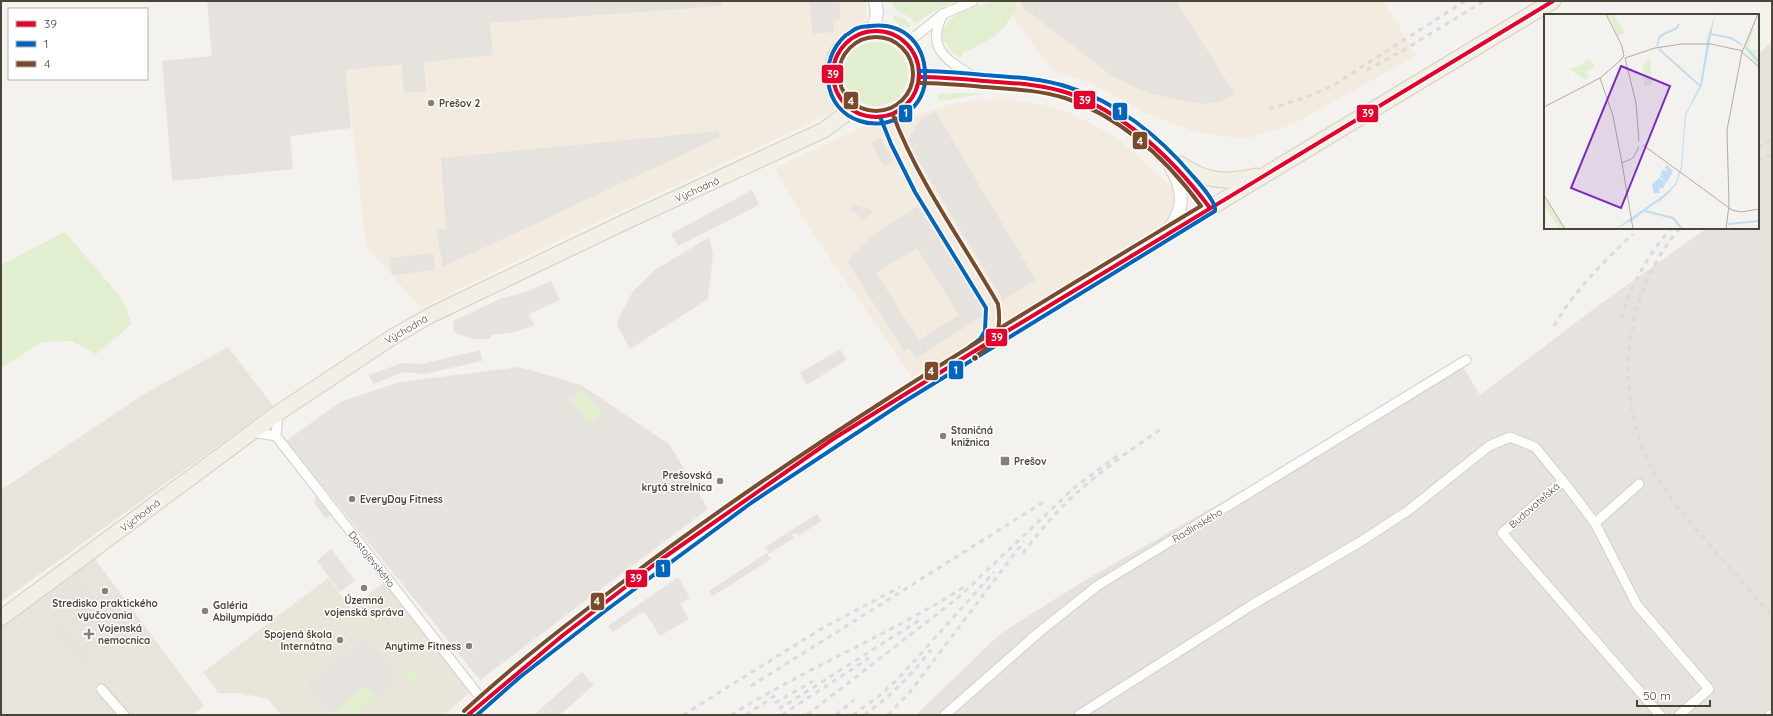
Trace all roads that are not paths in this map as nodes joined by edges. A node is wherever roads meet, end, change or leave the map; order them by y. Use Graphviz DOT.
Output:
graph roads {
  1 [pos="875,1"];
  2 [pos="973,1"];
  3 [pos="1553,1"];
  4 [pos="943,14"];
  5 [pos="873,30"];
  6 [pos="907,43"];
  7 [pos="920,77"];
  8 [pos="981,81"];
  9 [pos="851,110"];
  10 [pos="1162,152"];
  11 [pos="1266,174"];
  12 [pos="1210,208"];
  13 [pos="1164,235"];
  14 [pos="1466,360"];
  15 [pos="278,413"];
  16 [pos="252,432"];
  17 [pos="276,436"];
  18 [pos="1562,481"];
  19 [pos="1639,484"];
  20 [pos="1596,523"];
  21 [pos="1,618"];
  22 [pos="101,690"];
  23 [pos="483,701"];
  24 [pos="124,715"];
  25 [pos="468,715"];
  26 [pos="945,715"];
  27 [pos="1079,715"];
  28 [pos="1660,715"];
  29 [pos="1679,715"];
  1 -- 5 [label="street"];
  2 -- 4 [label="street"];
  3 -- 11 [label="main road"];
  4 -- 6 [label="street"];
  4 -- 8 [label="street"];
  5 -- 6 [label="main road"];
  5 -- 9 [label="main road"];
  6 -- 7 [label="main road"];
  7 -- 8 [label="main road"];
  7 -- 9 [label="main road"];
  8 -- 10 [label="main road"];
  9 -- 15 [label="main road, Východná"];
  10 -- 11 [label="main road"];
  10 -- 12 [label="main road"];
  10 -- 13 [label="street"];
  11 -- 12 [label="main road"];
  12 -- 13 [label="street"];
  13 -- 23 [label="street"];
  14 -- 26 [label="street, Radlinského"];
  15 -- 16 [label="main road, Východná"];
  15 -- 17 [label="street"];
  16 -- 17 [label="street"];
  16 -- 21 [label="main road, Východná"];
  17 -- 23 [label="street, Dostojevského"];
  18 -- 20 [label="street, Budovateľská"];
  18 -- 27 [label="street"];
  18 -- 28 [label="street, Budovateľská"];
  19 -- 20 [label="street"];
  20 -- 29 [label="street, Budovateľská"];
  22 -- 24 [label="street"];
  23 -- 25 [label="street"];
}
